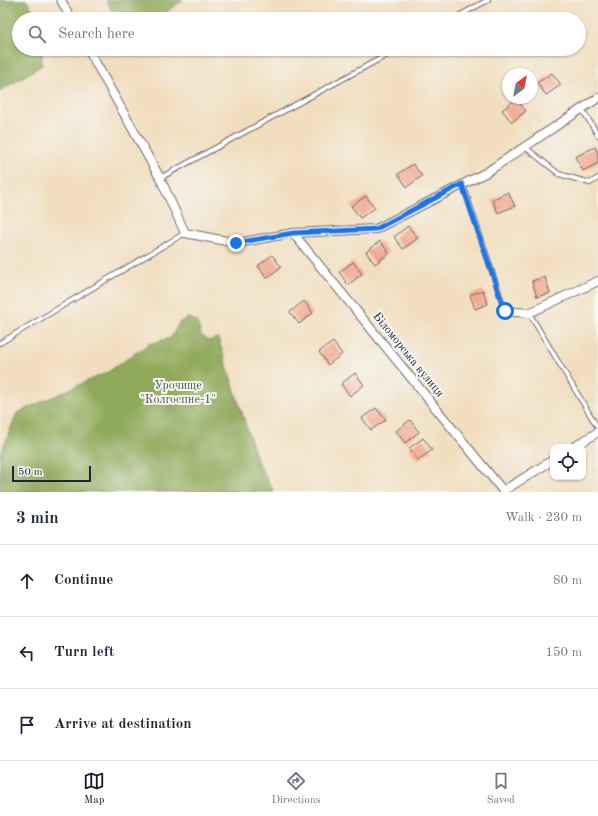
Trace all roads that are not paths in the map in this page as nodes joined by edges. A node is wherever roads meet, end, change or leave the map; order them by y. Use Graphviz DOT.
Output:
graph roads {
  1 [pos="61,0"];
  2 [pos="488,0"];
  3 [pos="67,12"];
  4 [pos="466,12"];
  5 [pos="92,56"];
  6 [pos="385,56"];
  7 [pos="598,98"];
  8 [pos="582,109"];
  9 [pos="598,135"];
  10 [pos="525,147"];
  11 [pos="160,178"];
  12 [pos="598,178"];
  13 [pos="462,184"];
  14 [pos="185,233"];
  15 [pos="293,233"];
  16 [pos="598,281"];
  17 [pos="505,311"];
  18 [pos="529,313"];
  19 [pos="0,343"];
  20 [pos="598,428"];
  21 [pos="598,432"];
  22 [pos="579,444"];
  23 [pos="550,462"];
  24 [pos="504,492"];
  1 -- 3 [label="street"];
  2 -- 4 [label="lane"];
  5 -- 11 [label="street"];
  6 -- 11 [label="lane"];
  7 -- 8 [label="street"];
  8 -- 9 [label="lane"];
  8 -- 10 [label="street"];
  10 -- 12 [label="lane"];
  10 -- 13 [label="street"];
  11 -- 14 [label="street"];
  13 -- 15 [label="street"];
  13 -- 17 [label="lane"];
  14 -- 15 [label="street"];
  14 -- 19 [label="lane"];
  15 -- 24 [label="street, Біломорська вулиця"];
  16 -- 18 [label="street"];
  17 -- 18 [label="street"];
  18 -- 20 [label="lane"];
  21 -- 22 [label="street"];
  23 -- 24 [label="street"];
}
